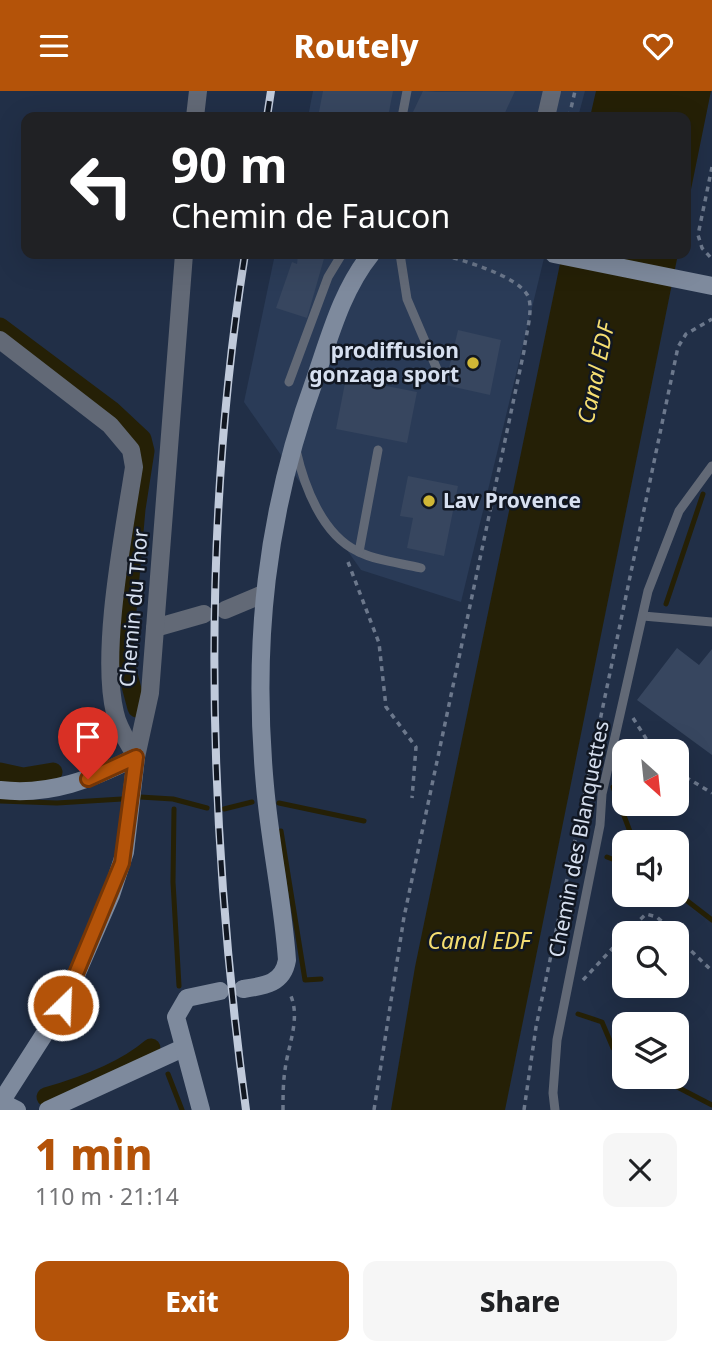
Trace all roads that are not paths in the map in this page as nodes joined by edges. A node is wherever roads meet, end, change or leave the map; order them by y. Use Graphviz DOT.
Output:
graph roads {
  1 [pos="198,91"];
  2 [pos="407,91"];
  3 [pos="552,91"];
  4 [pos="196,112"];
  5 [pos="403,112"];
  6 [pos="547,112"];
  7 [pos="184,259"];
  8 [pos="339,259"];
  9 [pos="368,259"];
  10 [pos="401,259"];
  11 [pos="579,259"];
  12 [pos="712,286"];
  13 [pos="0,340"];
  14 [pos="439,374"];
  15 [pos="289,383"];
  16 [pos="293,438"];
  17 [pos="378,450"];
  18 [pos="712,466"];
  19 [pos="359,552"];
  20 [pos="421,568"];
  21 [pos="263,594"];
  22 [pos="225,610"];
  23 [pos="204,614"];
  24 [pos="643,616"];
  25 [pos="712,622"];
  26 [pos="155,628"];
  27 [pos="136,757"];
  28 [pos="0,790"];
  29 [pos="243,989"];
  30 [pos="220,991"];
  31 [pos="183,1048"];
  32 [pos="0,1102"];
  33 [pos="17,1110"];
  34 [pos="48,1110"];
  35 [pos="201,1110"];
  36 [pos="555,1110"];
  1 -- 4 [label="street"];
  2 -- 5 [label="lane"];
  3 -- 6 [label="street"];
  7 -- 26 [label="street, Chemin du Thor"];
  8 -- 15 [label="lane"];
  9 -- 16 [label="street"];
  10 -- 14 [label="lane"];
  11 -- 12 [label="street"];
  13 -- 27 [label="street"];
  16 -- 19 [label="lane"];
  16 -- 21 [label="street"];
  17 -- 19 [label="lane"];
  18 -- 24 [label="lane, Chemin des Blanquettes"];
  19 -- 20 [label="lane"];
  21 -- 22 [label="street"];
  21 -- 29 [label="street"];
  23 -- 26 [label="street"];
  24 -- 25 [label="lane"];
  24 -- 36 [label="lane, Chemin des Blanquettes"];
  26 -- 27 [label="street, Chemin du Thor"];
  27 -- 28 [label="street"];
  27 -- 32 [label="street, Chemin du Thor"];
  30 -- 31 [label="street"];
  31 -- 34 [label="street"];
  31 -- 35 [label="street"];
  32 -- 33 [label="street"];
}
